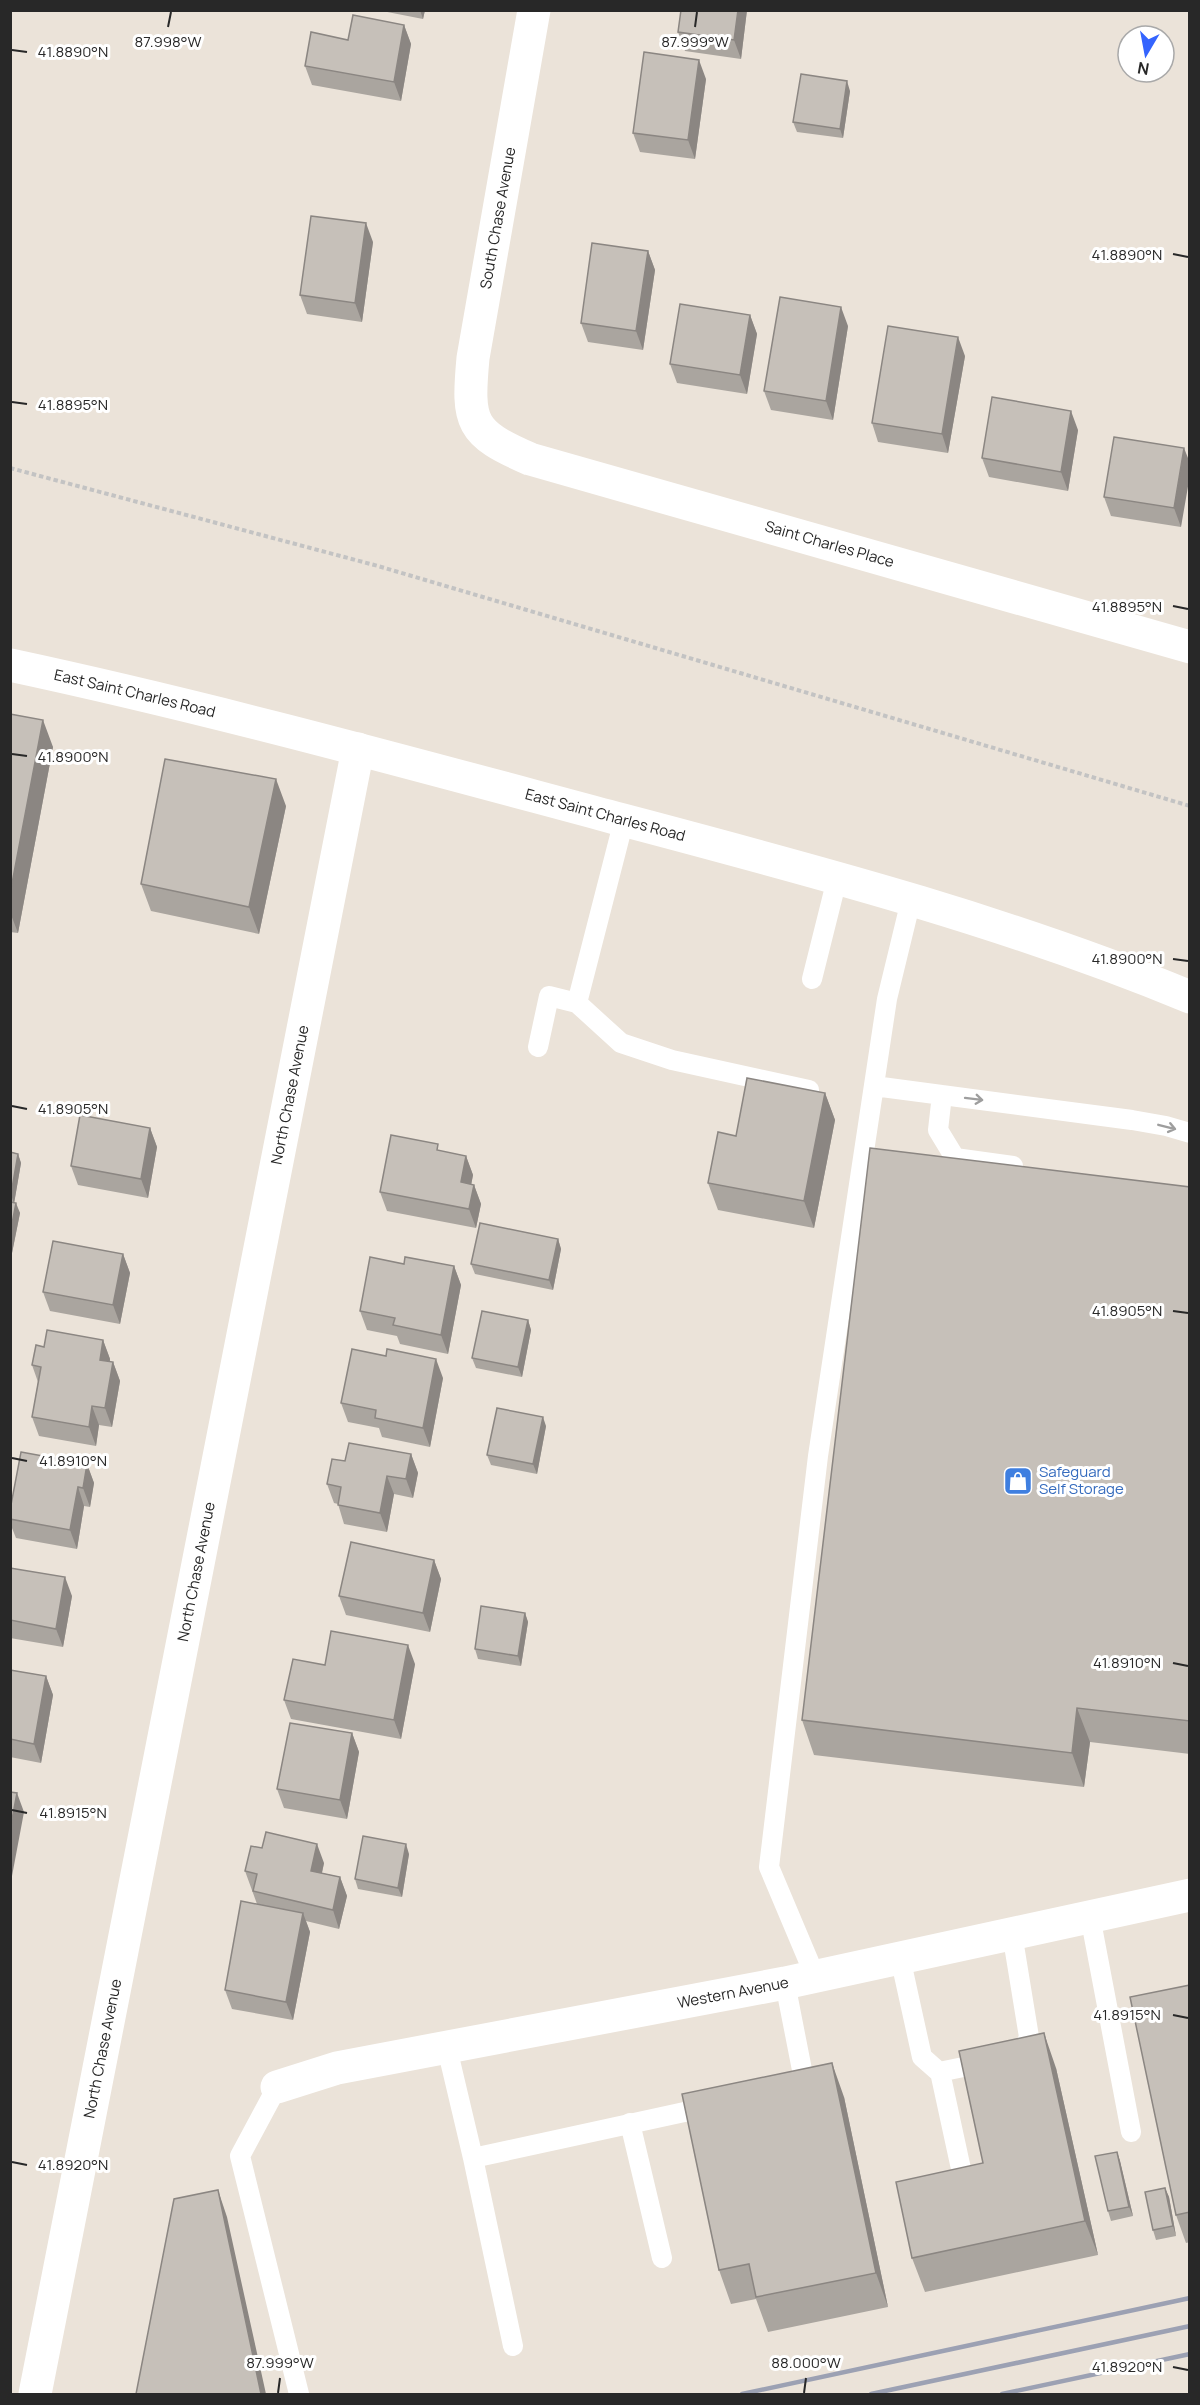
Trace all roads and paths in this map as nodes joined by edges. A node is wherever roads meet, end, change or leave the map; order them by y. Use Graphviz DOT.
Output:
graph roads {
  1 [pos="534,10"];
  2 [pos="477,426"];
  3 [pos="10,468"];
  4 [pos="1190,647"];
  5 [pos="10,665"];
  6 [pos="358,749"];
  7 [pos="1190,806"];
  8 [pos="624,820"];
  9 [pos="837,879"];
  10 [pos="911,900"];
  11 [pos="812,979"];
  12 [pos="1190,997"];
  13 [pos="577,1003"];
  14 [pos="538,1047"];
  15 [pos="874,1086"];
  16 [pos="809,1090"];
  17 [pos="942,1095"];
  18 [pos="1190,1133"];
  19 [pos="1026,1168"];
  20 [pos="1190,1895"];
  21 [pos="1090,1916"];
  22 [pos="1012,1933"];
  23 [pos="900,1957"];
  24 [pos="800,1979"];
  25 [pos="447,2048"];
  26 [pos="940,2072"];
  27 [pos="277,2087"];
  28 [pos="770,2094"];
  29 [pos="735,2102"];
  30 [pos="630,2124"];
  31 [pos="1131,2132"];
  32 [pos="472,2158"];
  33 [pos="967,2196"];
  34 [pos="662,2258"];
  35 [pos="513,2346"];
  36 [pos="35,2394"];
  37 [pos="299,2394"];
  1 -- 2 [label="street, South Chase Avenue"];
  2 -- 4 [label="street, Saint Charles Place"];
  3 -- 7 [label="path"];
  5 -- 6 [label="street, East Saint Charles Road"];
  6 -- 8 [label="street, East Saint Charles Road"];
  6 -- 36 [label="street, North Chase Avenue"];
  8 -- 9 [label="street, East Saint Charles Road"];
  8 -- 13 [label="lane"];
  9 -- 10 [label="street, East Saint Charles Road"];
  9 -- 11 [label="lane"];
  10 -- 12 [label="street, East Saint Charles Road"];
  10 -- 15 [label="lane"];
  13 -- 14 [label="lane"];
  13 -- 16 [label="lane"];
  15 -- 17 [label="lane"];
  15 -- 24 [label="lane"];
  17 -- 18 [label="lane, one-way"];
  17 -- 19 [label="lane"];
  20 -- 21 [label="street, Western Avenue"];
  21 -- 22 [label="street, Western Avenue"];
  21 -- 31 [label="lane"];
  22 -- 23 [label="street, Western Avenue"];
  22 -- 26 [label="lane"];
  23 -- 24 [label="street, Western Avenue"];
  23 -- 26 [label="lane"];
  24 -- 25 [label="street, Western Avenue"];
  24 -- 28 [label="lane"];
  25 -- 27 [label="street, Western Avenue"];
  25 -- 32 [label="lane"];
  26 -- 33 [label="lane"];
  27 -- 37 [label="lane"];
  29 -- 30 [label="lane"];
  30 -- 32 [label="lane"];
  30 -- 34 [label="lane"];
  32 -- 35 [label="lane"];
}
